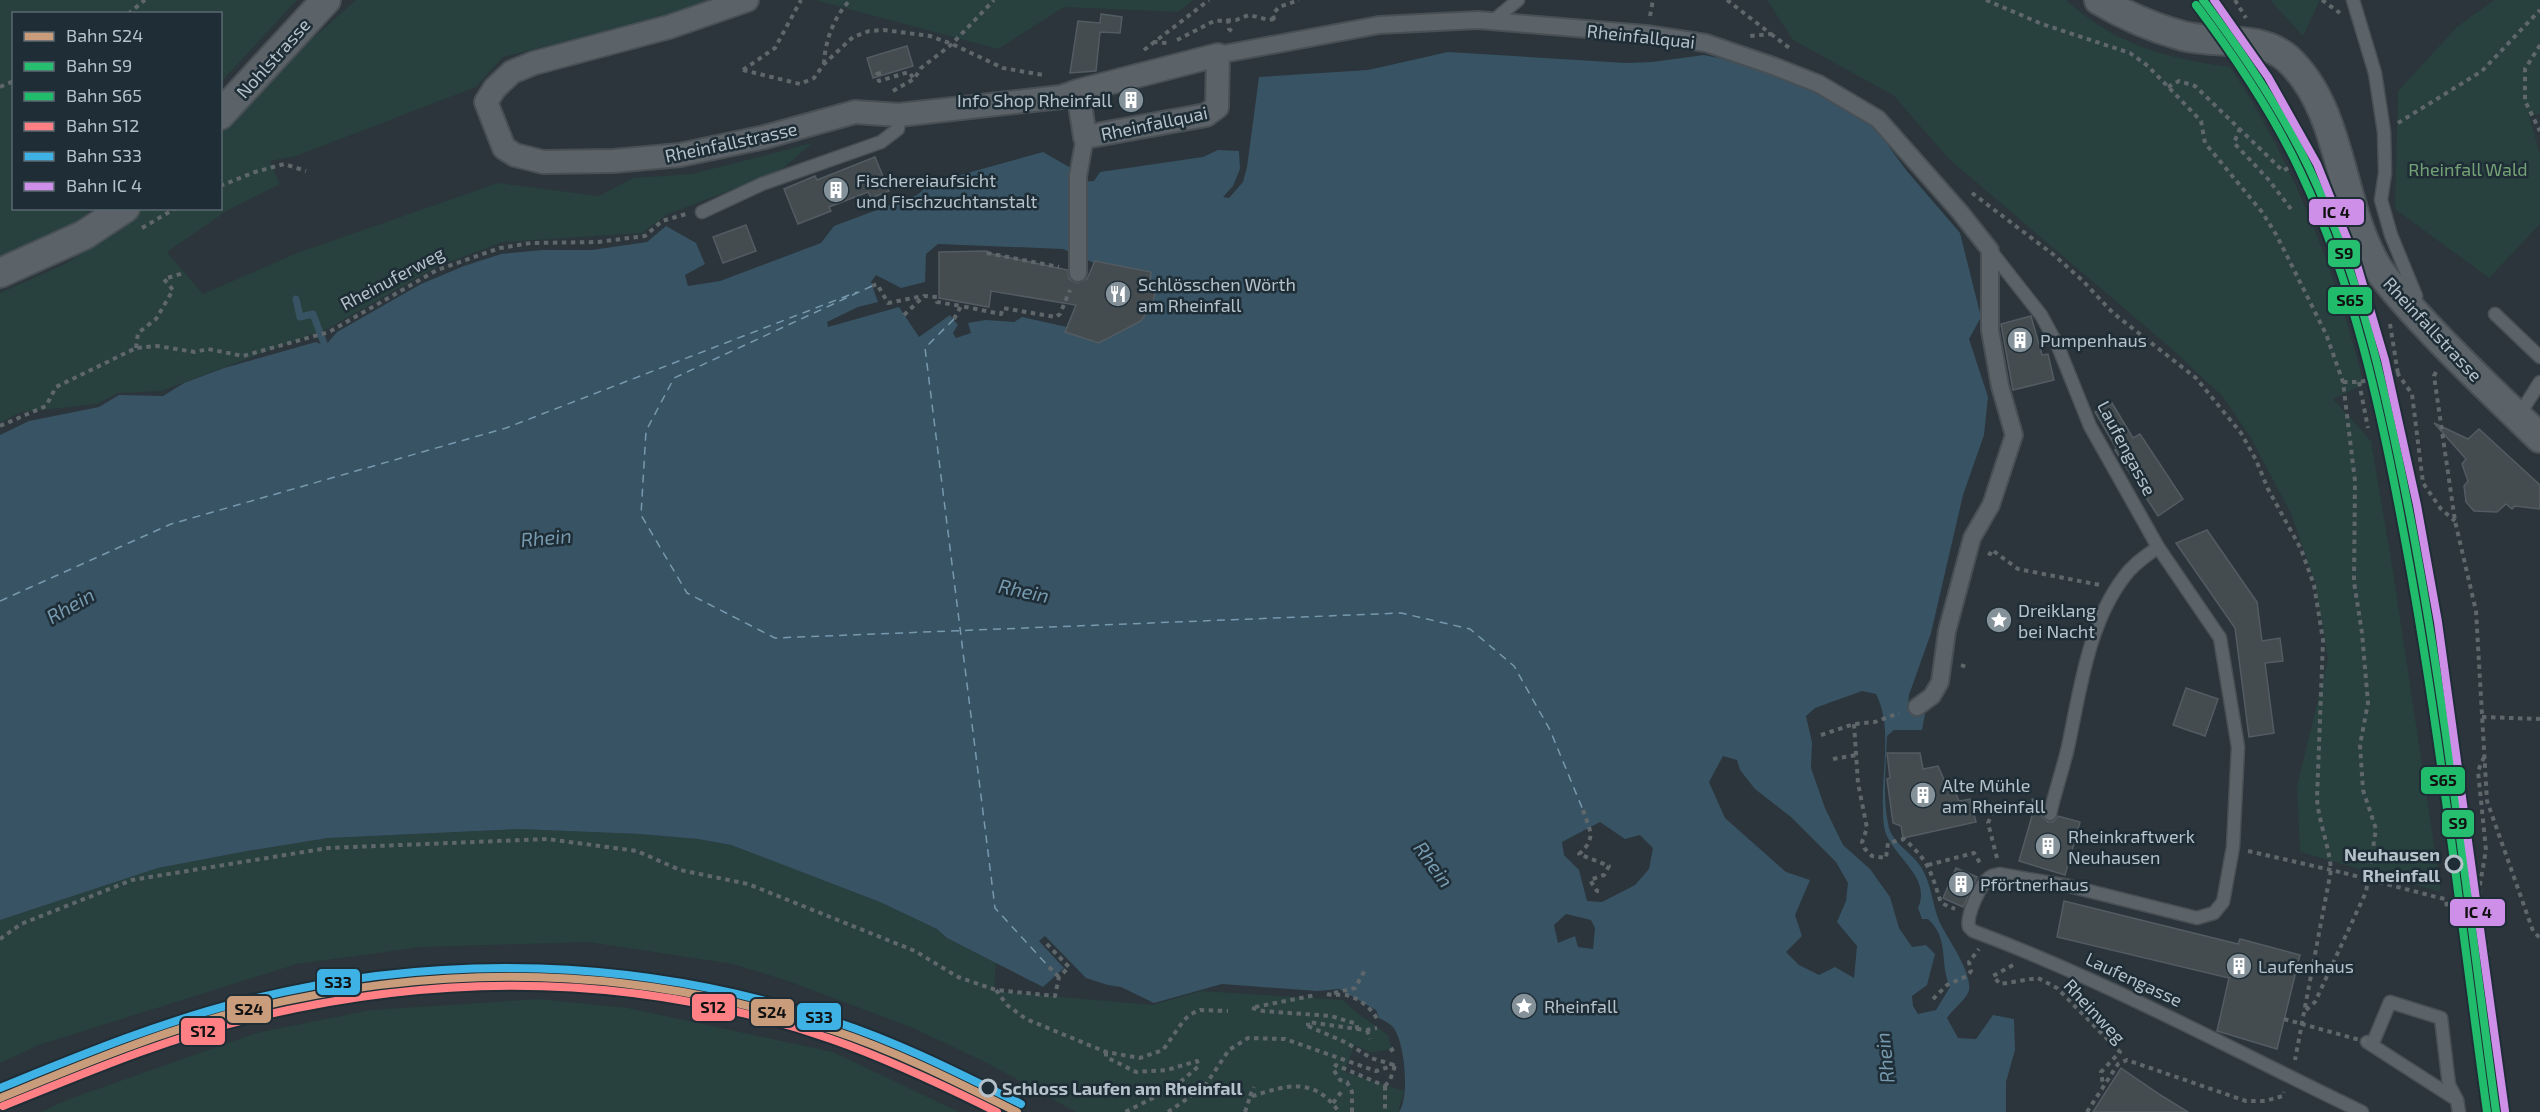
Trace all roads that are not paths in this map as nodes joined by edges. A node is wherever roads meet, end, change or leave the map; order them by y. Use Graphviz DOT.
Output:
graph roads {
  1 [pos="326,0"];
  2 [pos="747,0"];
  3 [pos="1518,0"];
  4 [pos="2099,0"];
  5 [pos="2353,0"];
  6 [pos="1493,21"];
  7 [pos="1218,55"];
  8 [pos="1070,94"];
  9 [pos="222,113"];
  10 [pos="899,115"];
  11 [pos="1085,137"];
  12 [pos="122,210"];
  13 [pos="702,212"];
  14 [pos="1990,250"];
  15 [pos="1072,270"];
  16 [pos="0,273"];
  17 [pos="2398,311"];
  18 [pos="2495,314"];
  19 [pos="2540,357"];
  20 [pos="2540,382"];
  21 [pos="2518,417"];
  22 [pos="2540,438"];
  23 [pos="2158,547"];
  24 [pos="1909,710"];
  25 [pos="2050,814"];
  26 [pos="2458,1106"];
  27 [pos="2362,1112"];
  1 -- 9 [label="street, Nohlstrasse"];
  2 -- 10 [label="street, Rheinfallstrasse"];
  3 -- 6 [label="lane"];
  4 -- 17 [label="street, Rheinfallstrasse"];
  5 -- 17 [label="lane"];
  6 -- 7 [label="street, Rheinfallquai"];
  6 -- 14 [label="street, Rheinfallquai"];
  7 -- 8 [label="street, Rheinfallquai"];
  7 -- 11 [label="street, Rheinfallquai"];
  8 -- 10 [label="street, Rheinfallquai"];
  8 -- 11 [label="street, Rheinfallquai"];
  10 -- 13 [label="lane"];
  11 -- 15 [label="street"];
  12 -- 16 [label="street"];
  14 -- 23 [label="lane, Laufengasse"];
  14 -- 24 [label="street"];
  17 -- 21 [label="street, Rheinfallstrasse"];
  18 -- 19 [label="lane"];
  20 -- 21 [label="lane"];
  21 -- 22 [label="street, Rheinfallstrasse"];
  23 -- 25 [label="lane"];
  23 -- 27 [label="lane, Laufengasse"];
  26 -- 26 [label="lane"];
}
